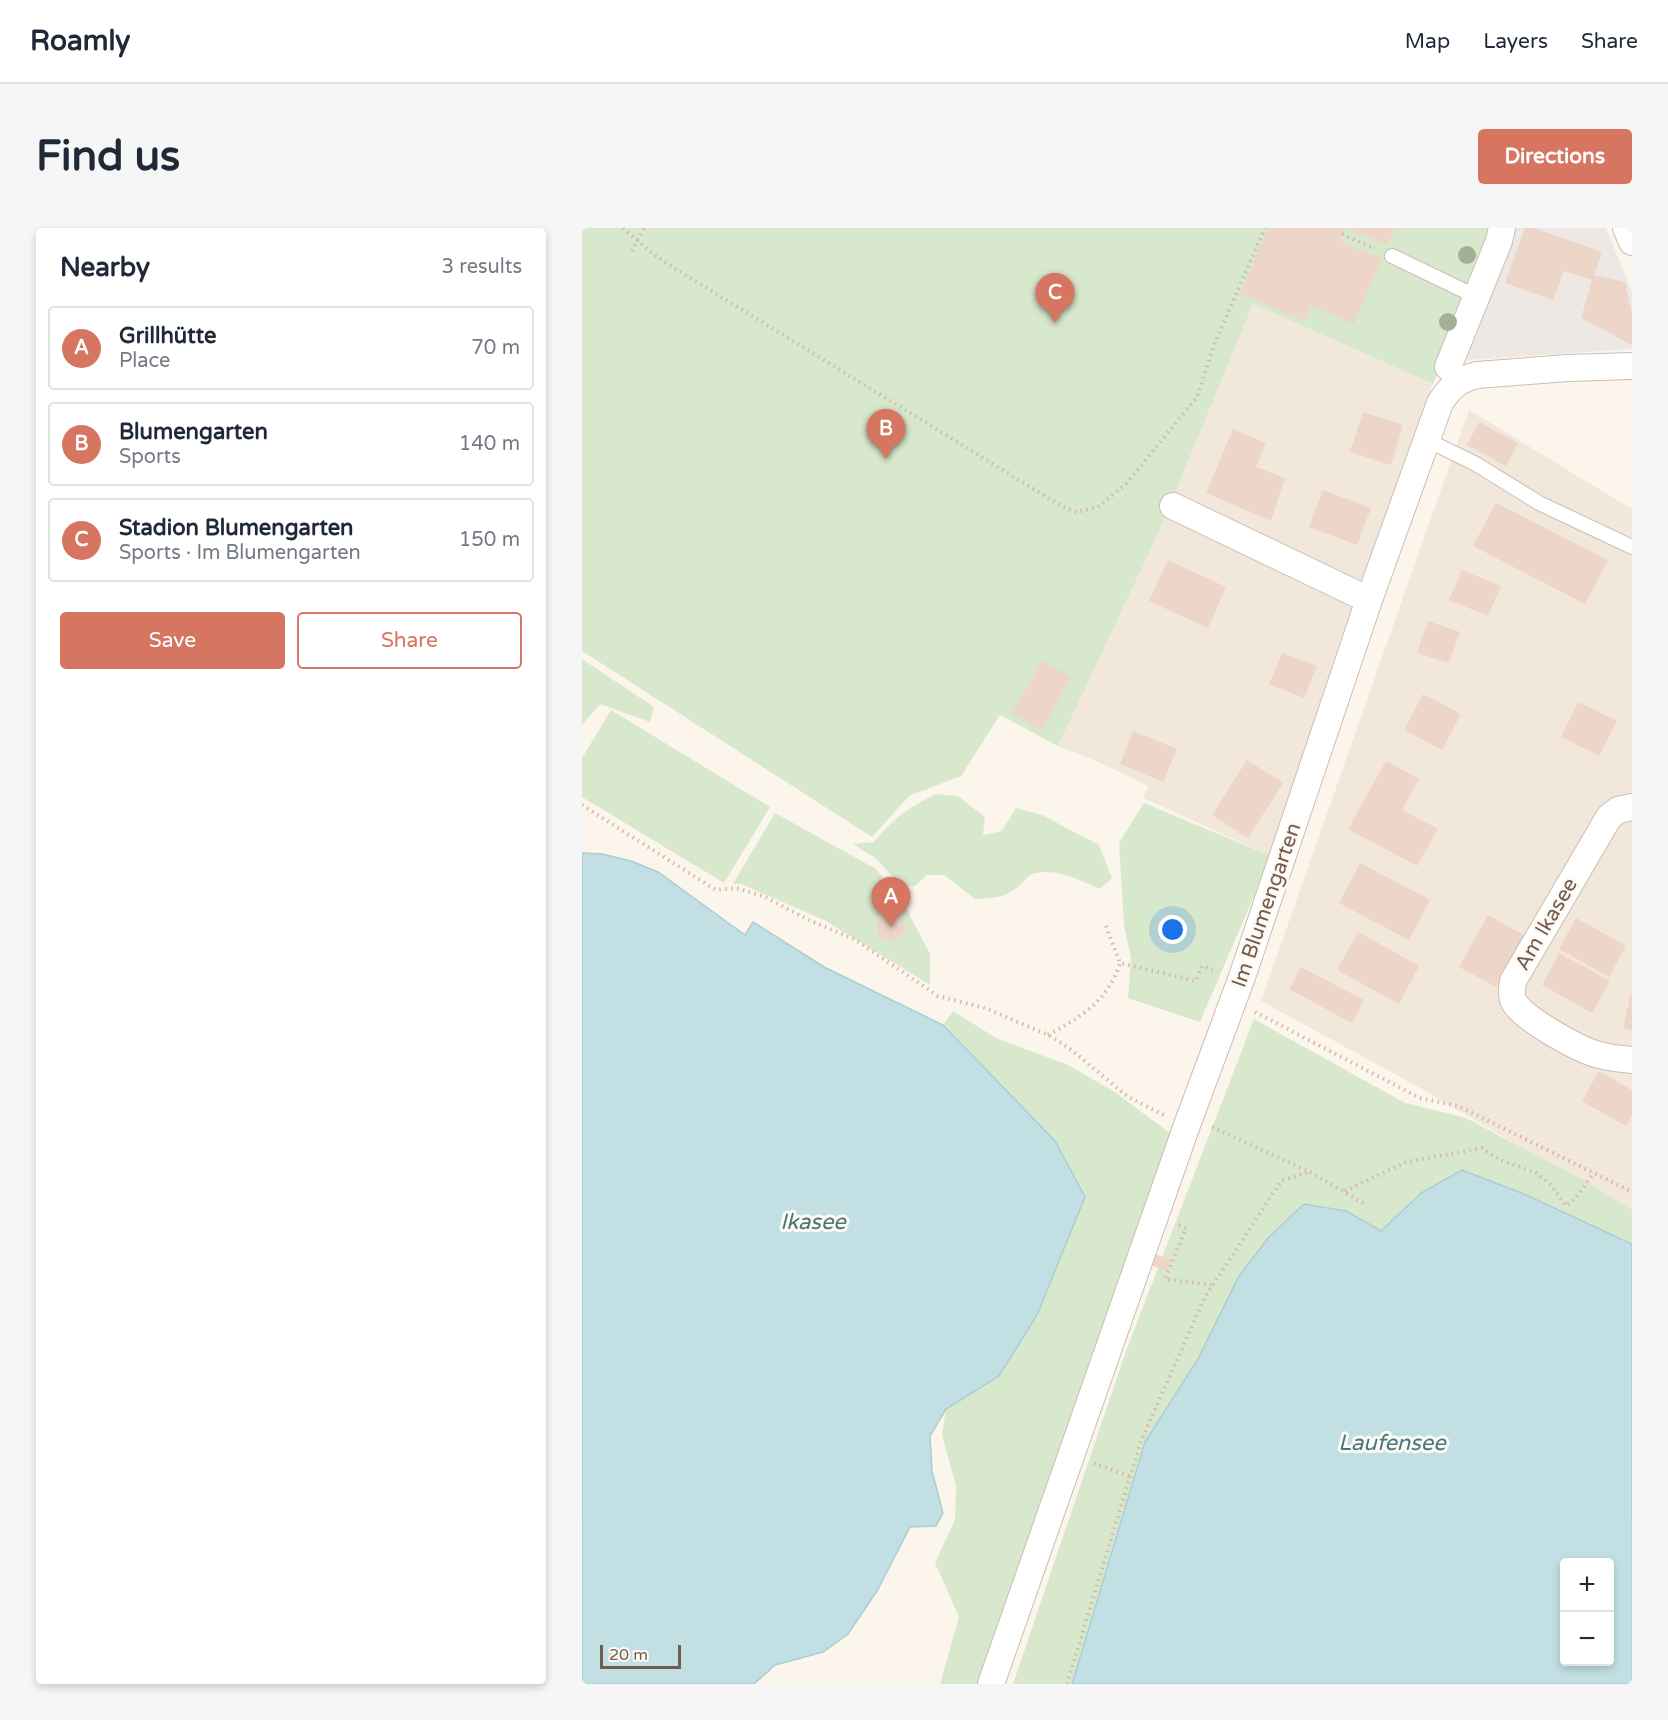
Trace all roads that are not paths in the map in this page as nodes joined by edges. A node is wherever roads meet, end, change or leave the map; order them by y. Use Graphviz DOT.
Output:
graph roads {
  1 [pos="1502,228"];
  2 [pos="1626,228"];
  3 [pos="1632,242"];
  4 [pos="1392,256"];
  5 [pos="1475,296"];
  6 [pos="1632,366"];
  7 [pos="1448,367"];
  8 [pos="1427,440"];
  9 [pos="1173,506"];
  10 [pos="1632,547"];
  11 [pos="1369,600"];
  12 [pos="1632,807"];
  13 [pos="1632,1060"];
  14 [pos="990,1684"];
  1 -- 5 [label="street"];
  2 -- 3 [label="street"];
  4 -- 5 [label="lane"];
  5 -- 7 [label="street"];
  6 -- 8 [label="street, Im Blumengarten"];
  8 -- 10 [label="lane"];
  8 -- 11 [label="street, Im Blumengarten"];
  9 -- 11 [label="street"];
  11 -- 14 [label="street, Im Blumengarten"];
  12 -- 13 [label="street, Am Ikasee"];
}
